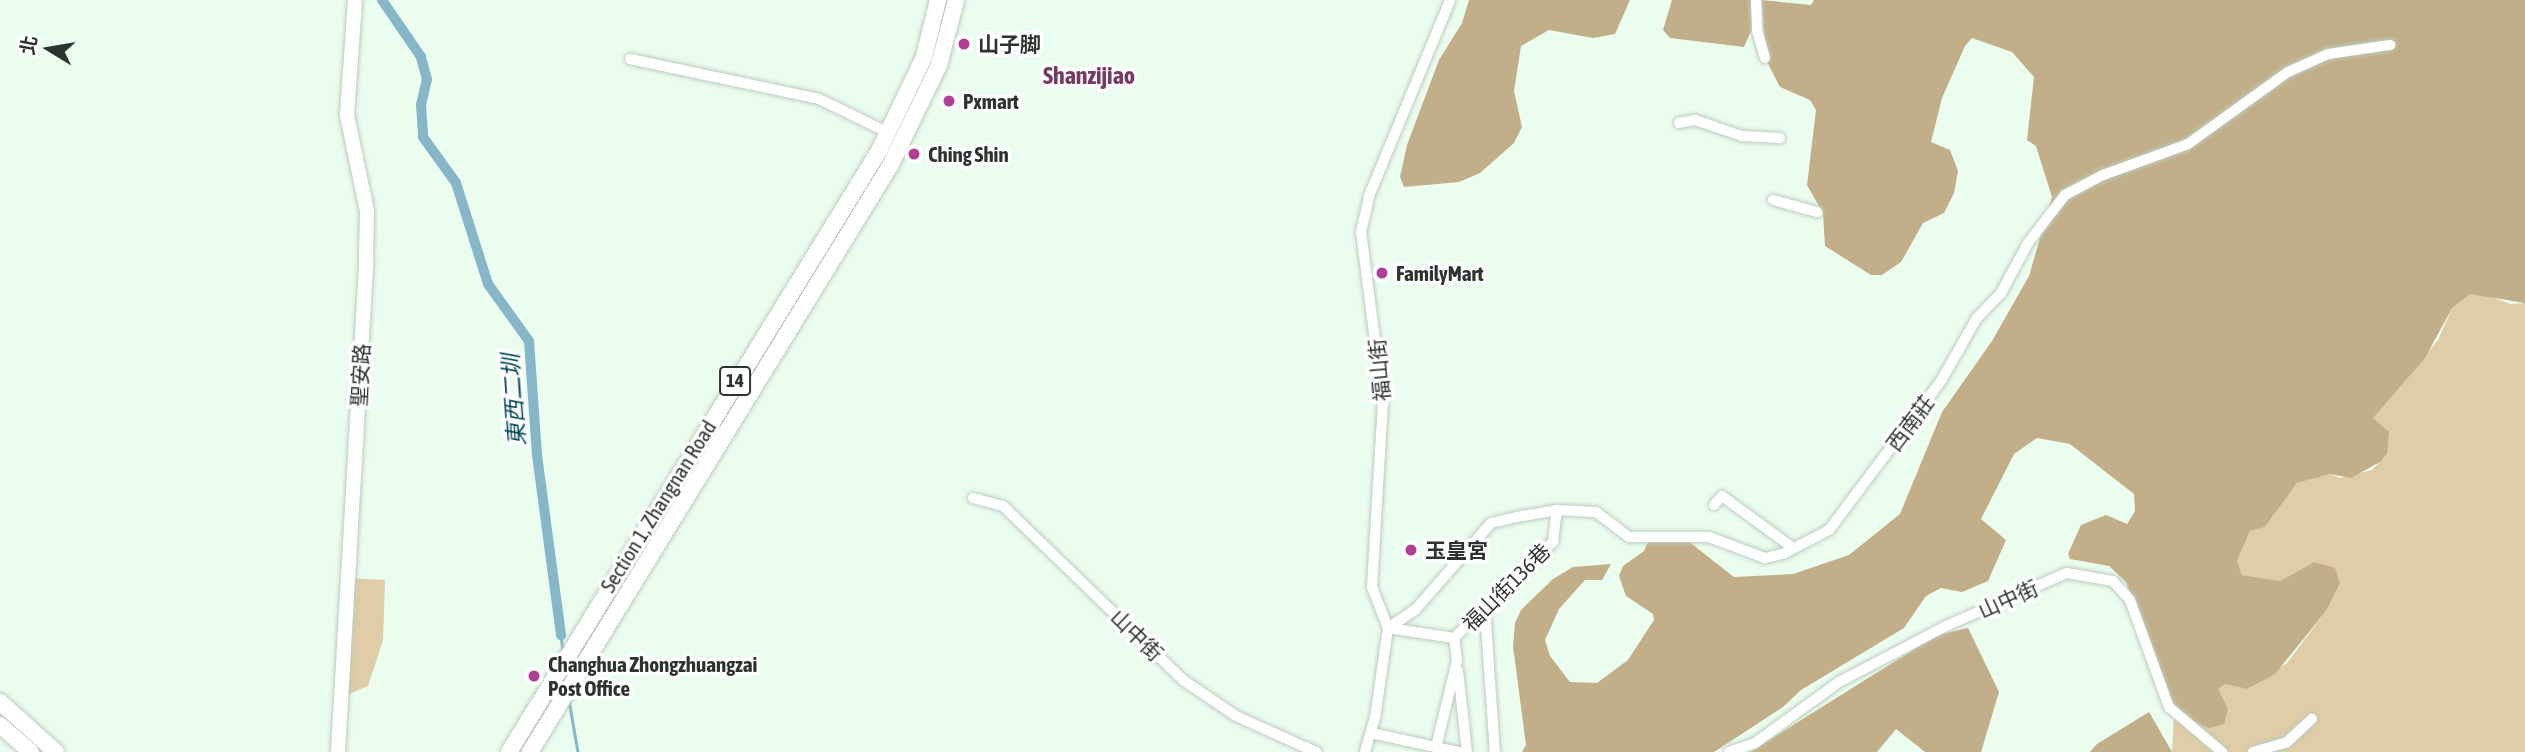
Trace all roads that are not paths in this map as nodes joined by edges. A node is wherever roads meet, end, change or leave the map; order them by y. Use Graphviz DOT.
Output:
graph roads {
  1 [pos="355,0"];
  2 [pos="938,0"];
  3 [pos="956,0"];
  4 [pos="1450,0"];
  5 [pos="1756,0"];
  6 [pos="2390,45"];
  7 [pos="1765,58"];
  8 [pos="630,59"];
  9 [pos="1679,122"];
  10 [pos="889,133"];
  11 [pos="1780,138"];
  12 [pos="1773,200"];
  13 [pos="1817,212"];
  14 [pos="973,498"];
  15 [pos="1714,505"];
  16 [pos="1557,510"];
  17 [pos="1794,548"];
  18 [pos="1485,610"];
  19 [pos="1388,628"];
  20 [pos="1454,638"];
  21 [pos="1457,661"];
  22 [pos="0,702"];
  23 [pos="2312,719"];
  24 [pos="0,725"];
  25 [pos="1371,733"];
  26 [pos="1436,747"];
  27 [pos="32,752"];
  28 [pos="57,752"];
  29 [pos="338,752"];
  30 [pos="509,752"];
  31 [pos="530,752"];
  32 [pos="1316,752"];
  33 [pos="1365,752"];
  34 [pos="1459,752"];
  35 [pos="1467,752"];
  36 [pos="1495,752"];
  37 [pos="1729,752"];
  38 [pos="2222,752"];
  39 [pos="2253,752"];
  1 -- 29 [label="street, 聖安路"];
  2 -- 10 [label="main road, Section 1, Zhangnan Road / 14"];
  3 -- 31 [label="main road, Section 1, Zhangnan Road / 14"];
  4 -- 19 [label="street, 福山街"];
  5 -- 7 [label="street"];
  6 -- 17 [label="street, 西南莊"];
  8 -- 10 [label="street"];
  9 -- 11 [label="street"];
  10 -- 30 [label="main road, Section 1, Zhangnan Road / 14"];
  12 -- 13 [label="street"];
  14 -- 32 [label="street, 山中街"];
  15 -- 17 [label="street"];
  16 -- 17 [label="street, 西南莊"];
  16 -- 18 [label="street, 福山街136巷"];
  16 -- 19 [label="street, 西南莊"];
  18 -- 20 [label="street, 福山街136巷"];
  18 -- 36 [label="street"];
  19 -- 20 [label="street, 福山街136巷"];
  19 -- 25 [label="street"];
  20 -- 21 [label="street"];
  21 -- 26 [label="street"];
  21 -- 35 [label="street"];
  22 -- 28 [label="main road"];
  23 -- 39 [label="street"];
  24 -- 27 [label="main road"];
  25 -- 26 [label="street"];
  25 -- 33 [label="street"];
  26 -- 34 [label="street"];
  37 -- 38 [label="street, 山中街"];
}
